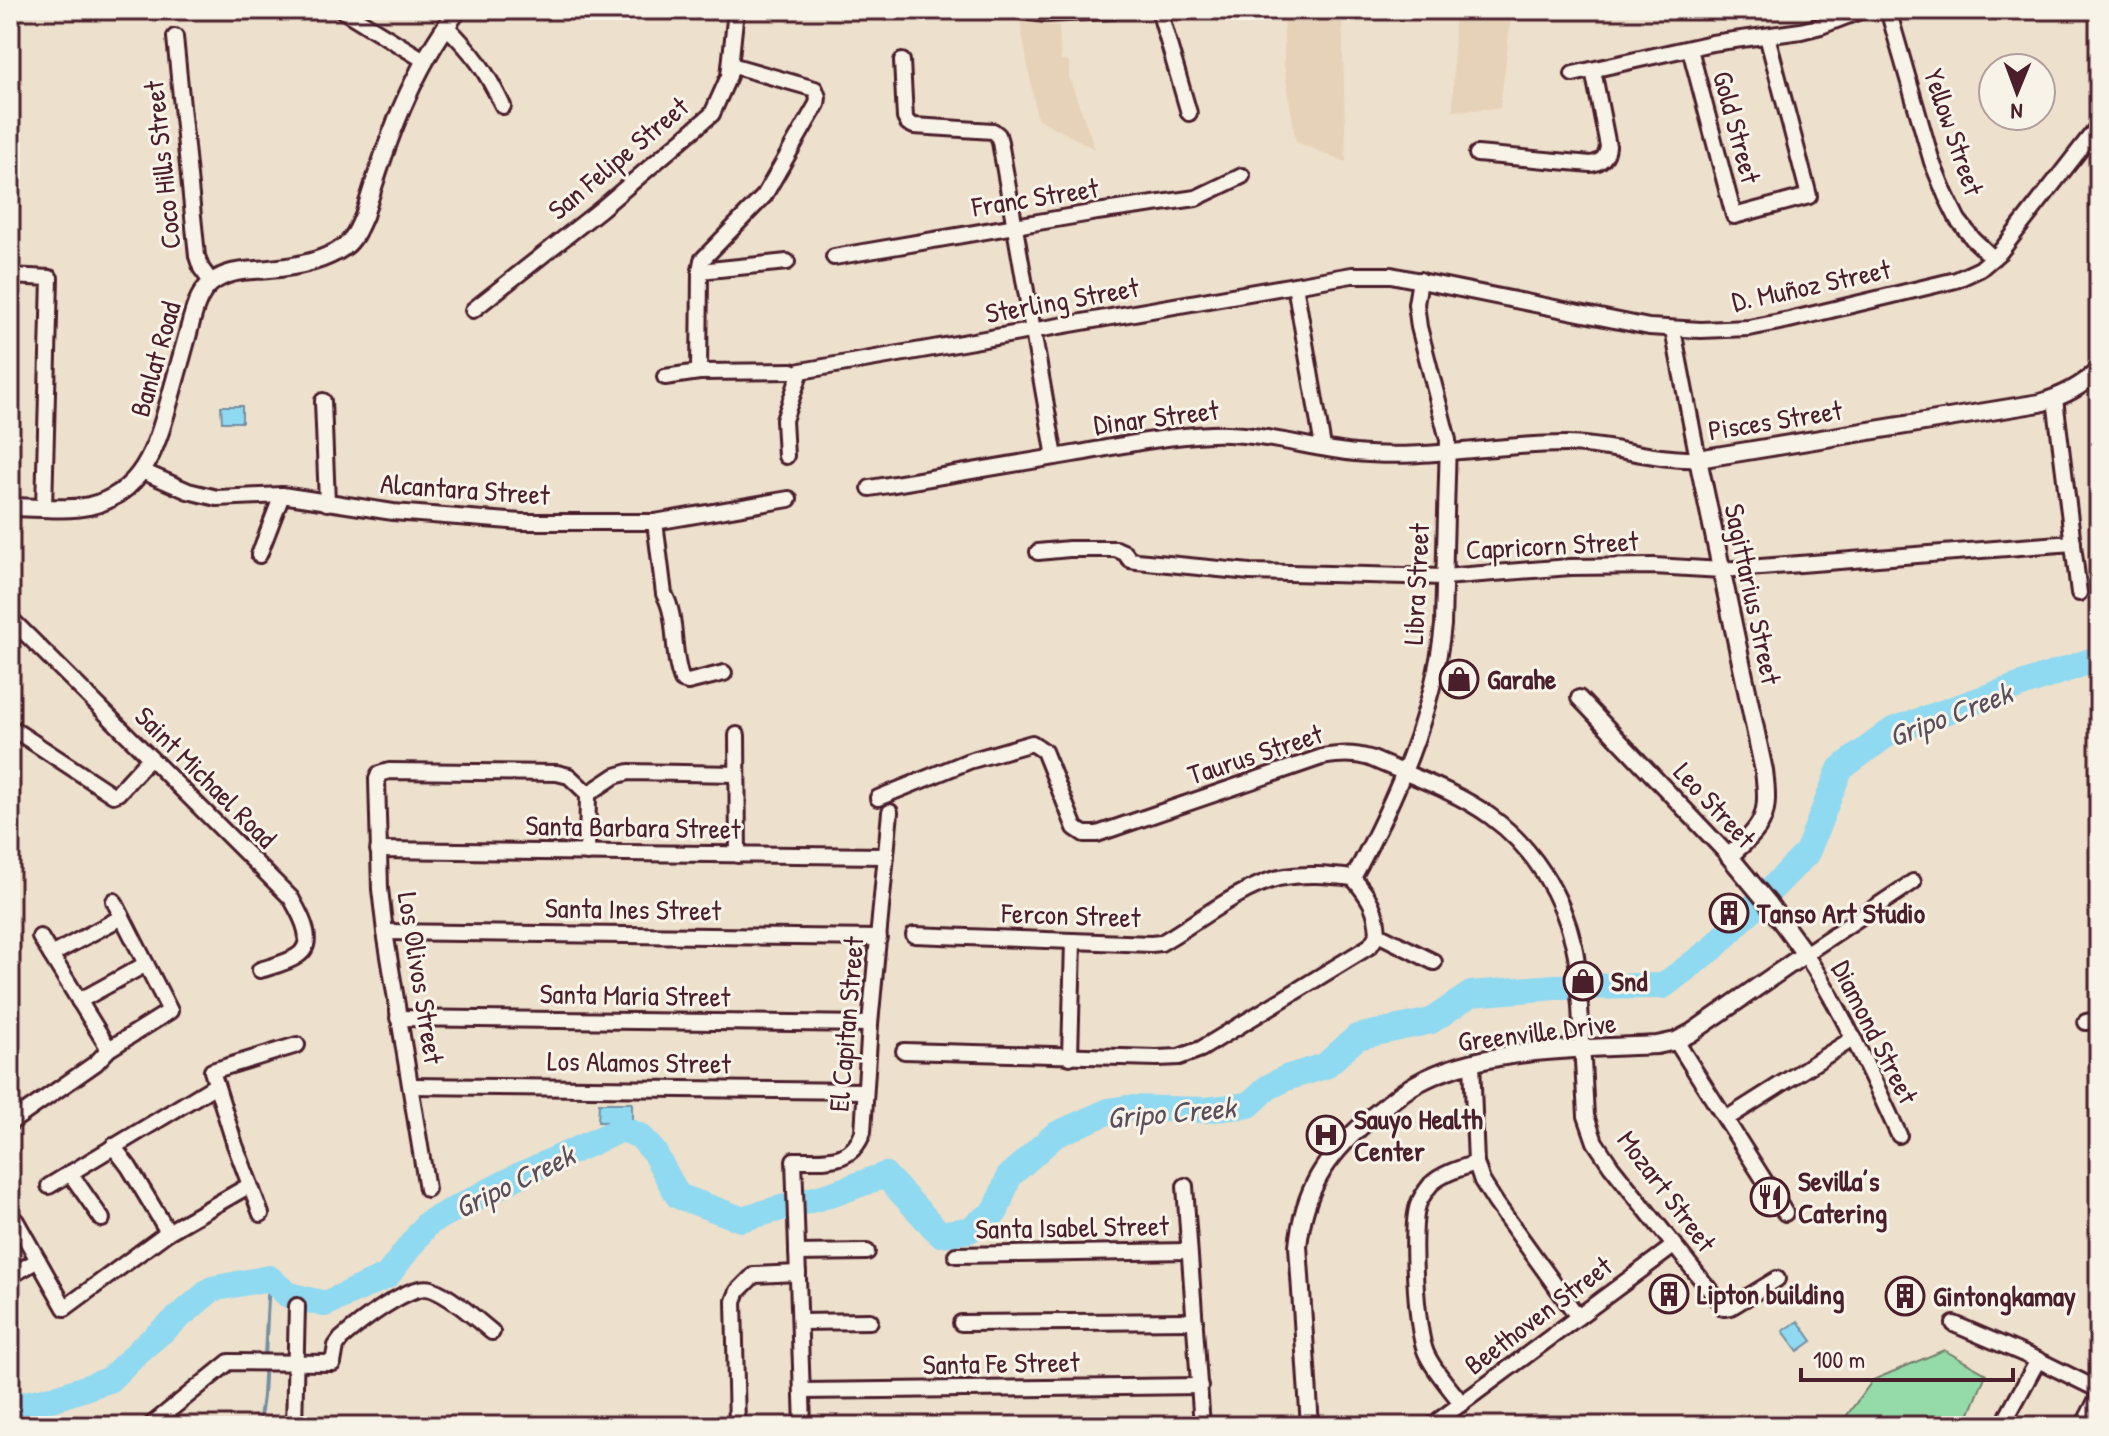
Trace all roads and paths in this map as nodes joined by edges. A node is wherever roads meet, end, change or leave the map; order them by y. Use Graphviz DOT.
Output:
graph roads {
  1 [pos="342,10"];
  2 [pos="458,10"];
  3 [pos="736,10"];
  4 [pos="1021,10"];
  5 [pos="1113,10"];
  6 [pos="1159,10"];
  7 [pos="1863,10"];
  8 [pos="1888,10"];
  9 [pos="446,26"];
  10 [pos="1767,36"];
  11 [pos="175,37"];
  12 [pos="1690,49"];
  13 [pos="424,60"];
  14 [pos="902,61"];
  15 [pos="731,65"];
  16 [pos="1593,70"];
  17 [pos="1573,74"];
  18 [pos="503,106"];
  19 [pos="1189,113"];
  20 [pos="2099,125"];
  21 [pos="1477,154"];
  22 [pos="1242,176"];
  23 [pos="1015,226"];
  24 [pos="834,257"];
  25 [pos="1993,258"];
  26 [pos="787,262"];
  27 [pos="700,271"];
  28 [pos="10,276"];
  29 [pos="1420,280"];
  30 [pos="212,283"];
  31 [pos="1295,285"];
  32 [pos="473,310"];
  33 [pos="1673,330"];
  34 [pos="1033,331"];
  35 [pos="2099,370"];
  36 [pos="792,371"];
  37 [pos="699,372"];
  38 [pos="665,377"];
  39 [pos="2055,399"];
  40 [pos="323,401"];
  41 [pos="1323,447"];
  42 [pos="1449,452"];
  43 [pos="786,456"];
  44 [pos="1055,457"];
  45 [pos="1698,459"];
  46 [pos="142,471"];
  47 [pos="870,488"];
  48 [pos="282,495"];
  49 [pos="789,499"];
  50 [pos="327,503"];
  51 [pos="10,507"];
  52 [pos="44,508"];
  53 [pos="655,522"];
  54 [pos="2073,543"];
  55 [pos="1038,552"];
  56 [pos="259,555"];
  57 [pos="1722,570"];
  58 [pos="1444,577"];
  59 [pos="2079,593"];
  60 [pos="10,618"];
  61 [pos="724,673"];
  62 [pos="1579,698"];
  63 [pos="10,727"];
  64 [pos="737,735"];
  65 [pos="150,758"];
  66 [pos="1403,773"];
  67 [pos="737,774"];
  68 [pos="588,794"];
  69 [pos="878,798"];
  70 [pos="890,812"];
  71 [pos="378,850"];
  72 [pos="587,853"];
  73 [pos="738,855"];
  74 [pos="886,856"];
  75 [pos="1729,856"];
  76 [pos="1353,878"];
  77 [pos="1913,882"];
  78 [pos="114,901"];
  79 [pos="122,917"];
  80 [pos="385,932"];
  81 [pos="1378,934"];
  82 [pos="914,935"];
  83 [pos="40,937"];
  84 [pos="879,938"];
  85 [pos="1073,941"];
  86 [pos="1805,954"];
  87 [pos="51,955"];
  88 [pos="1434,962"];
  89 [pos="146,964"];
  90 [pos="260,970"];
  91 [pos="79,1001"];
  92 [pos="398,1018"];
  93 [pos="870,1024"];
  94 [pos="1854,1038"];
  95 [pos="1676,1041"];
  96 [pos="297,1045"];
  97 [pos="109,1049"];
  98 [pos="1582,1049"];
  99 [pos="904,1051"];
  100 [pos="1070,1057"];
  101 [pos="1472,1062"];
  102 [pos="216,1085"];
  103 [pos="411,1086"];
  104 [pos="865,1091"];
  105 [pos="1726,1119"];
  106 [pos="10,1123"];
  107 [pos="1899,1135"];
  108 [pos="113,1146"];
  109 [pos="1476,1163"];
  110 [pos="70,1173"];
  111 [pos="250,1185"];
  112 [pos="49,1186"];
  113 [pos="1185,1186"];
  114 [pos="427,1189"];
  115 [pos="1785,1213"];
  116 [pos="261,1214"];
  117 [pos="10,1215"];
  118 [pos="102,1219"];
  119 [pos="168,1232"];
  120 [pos="1675,1245"];
  121 [pos="1189,1251"];
  122 [pos="867,1252"];
  123 [pos="797,1253"];
  124 [pos="956,1255"];
  125 [pos="38,1260"];
  126 [pos="798,1273"];
  127 [pos="10,1276"];
  128 [pos="1777,1279"];
  129 [pos="297,1306"];
  130 [pos="1578,1317"];
  131 [pos="870,1321"];
  132 [pos="1195,1321"];
  133 [pos="800,1322"];
  134 [pos="961,1323"];
  135 [pos="1954,1324"];
  136 [pos="492,1332"];
  137 [pos="2038,1360"];
  138 [pos="296,1363"];
  139 [pos="1200,1386"];
  140 [pos="802,1391"];
  141 [pos="2099,1393"];
  142 [pos="1462,1404"];
  143 [pos="150,1426"];
  144 [pos="294,1426"];
  145 [pos="737,1426"];
  146 [pos="803,1426"];
  147 [pos="1202,1426"];
  148 [pos="1310,1426"];
  149 [pos="1431,1426"];
  150 [pos="2017,1426"];
  151 [pos="2083,1426"];
  1 -- 13 [label="street"];
  2 -- 9 [label="street, Banlat Road"];
  3 -- 15 [label="street, San Felipe Street"];
  4 -- 5 [label="street"];
  6 -- 19 [label="street"];
  7 -- 10 [label="street"];
  8 -- 25 [label="street, Yellow Street"];
  9 -- 13 [label="street, Banlat Road"];
  9 -- 18 [label="street"];
  10 -- 12 [label="street"];
  10 -- 12 [label="street, Gold Street"];
  11 -- 30 [label="street, Coco Hills Street"];
  12 -- 16 [label="street"];
  13 -- 30 [label="street, Banlat Road"];
  14 -- 23 [label="street"];
  15 -- 27 [label="street"];
  15 -- 32 [label="street, San Felipe Street"];
  16 -- 17 [label="street"];
  16 -- 21 [label="street"];
  20 -- 25 [label="street, D. Muñoz Street"];
  22 -- 23 [label="street, Franc Street"];
  23 -- 24 [label="street, Franc Street"];
  23 -- 34 [label="street"];
  25 -- 33 [label="street, D. Muñoz Street"];
  26 -- 27 [label="street"];
  27 -- 37 [label="street"];
  28 -- 52 [label="street"];
  29 -- 31 [label="street, Sterling Street"];
  29 -- 33 [label="street, D. Muñoz Street"];
  29 -- 42 [label="street, Libra Street"];
  30 -- 46 [label="street, Banlat Road"];
  31 -- 34 [label="street, Sterling Street"];
  31 -- 41 [label="street"];
  33 -- 45 [label="street, Sagittarius Street"];
  34 -- 43 [label="street, Sterling Street"];
  34 -- 44 [label="street"];
  35 -- 39 [label="street, Pisces Street"];
  36 -- 37 [label="street"];
  37 -- 38 [label="street"];
  39 -- 45 [label="street, Pisces Street"];
  39 -- 54 [label="street"];
  40 -- 50 [label="street"];
  41 -- 42 [label="street, Dinar Street"];
  41 -- 44 [label="street, Dinar Street"];
  42 -- 45 [label="street, Pisces Street"];
  42 -- 58 [label="street, Libra Street"];
  44 -- 47 [label="street, Dinar Street"];
  45 -- 57 [label="street, Sagittarius Street"];
  46 -- 48 [label="street, Alcantara Street"];
  46 -- 52 [label="street, Banlat Road"];
  48 -- 50 [label="street, Alcantara Street"];
  48 -- 56 [label="street"];
  49 -- 53 [label="street, Alcantara Street"];
  50 -- 53 [label="street, Alcantara Street"];
  51 -- 52 [label="street, Banlat Road"];
  53 -- 61 [label="street"];
  54 -- 57 [label="street, Capricorn Street"];
  54 -- 59 [label="street"];
  55 -- 58 [label="street, Capricorn Street"];
  57 -- 58 [label="street, Capricorn Street"];
  57 -- 75 [label="street, Sagittarius Street"];
  58 -- 66 [label="street, Libra Street"];
  60 -- 65 [label="street, Saint Michael Road"];
  62 -- 75 [label="street, Leo Street"];
  63 -- 65 [label="street"];
  64 -- 67 [label="street"];
  65 -- 90 [label="street, Saint Michael Road"];
  66 -- 69 [label="street, Taurus Street"];
  66 -- 76 [label="street, Libra Street"];
  66 -- 98 [label="street, Taurus Street"];
  67 -- 68 [label="street"];
  67 -- 73 [label="street"];
  68 -- 71 [label="street, Los Olivos Street"];
  68 -- 72 [label="street"];
  70 -- 74 [label="street, El Capitan Street"];
  71 -- 72 [label="street, Santa Barbara Street"];
  71 -- 80 [label="street, Los Olivos Street"];
  72 -- 73 [label="street, Santa Barbara Street"];
  73 -- 74 [label="street, Santa Barbara Street"];
  74 -- 84 [label="street, El Capitan Street"];
  75 -- 86 [label="street, Leo Street"];
  76 -- 81 [label="street"];
  76 -- 85 [label="street, Fercon Street"];
  77 -- 86 [label="street, Greenville Drive"];
  78 -- 79 [label="street"];
  79 -- 87 [label="street"];
  79 -- 89 [label="street"];
  80 -- 84 [label="street, Santa Ines Street"];
  80 -- 92 [label="street, Los Olivos Street"];
  81 -- 88 [label="street"];
  81 -- 100 [label="street"];
  82 -- 85 [label="street, Fercon Street"];
  83 -- 87 [label="street"];
  84 -- 93 [label="street, El Capitan Street"];
  85 -- 100 [label="street"];
  86 -- 94 [label="street, Diamond Street"];
  86 -- 95 [label="street, Greenville Drive"];
  87 -- 91 [label="street"];
  89 -- 91 [label="street"];
  89 -- 97 [label="street"];
  91 -- 97 [label="street"];
  92 -- 93 [label="street, Santa Maria Street"];
  92 -- 103 [label="street, Los Olivos Street"];
  93 -- 104 [label="street, El Capitan Street"];
  94 -- 105 [label="street"];
  94 -- 107 [label="street, Diamond Street"];
  95 -- 98 [label="street, Greenville Drive"];
  95 -- 105 [label="street"];
  96 -- 102 [label="street"];
  97 -- 106 [label="street"];
  98 -- 101 [label="street, Greenville Drive"];
  98 -- 120 [label="street, Mozart Street"];
  99 -- 100 [label="street"];
  101 -- 109 [label="street"];
  101 -- 148 [label="street, Greenville Drive"];
  102 -- 108 [label="street"];
  102 -- 111 [label="street"];
  103 -- 104 [label="street, Los Alamos Street"];
  103 -- 114 [label="street, Los Olivos Street"];
  104 -- 123 [label="street, El Capitan Street"];
  105 -- 115 [label="street"];
  108 -- 110 [label="street"];
  108 -- 119 [label="street"];
  109 -- 130 [label="street"];
  109 -- 142 [label="street"];
  110 -- 112 [label="street"];
  110 -- 118 [label="street"];
  111 -- 116 [label="street"];
  111 -- 119 [label="street"];
  113 -- 121 [label="street"];
  117 -- 125 [label="street"];
  119 -- 125 [label="street"];
  120 -- 128 [label="street, Mozart Street"];
  120 -- 130 [label="street, Beethoven Street"];
  121 -- 124 [label="street, Santa Isabel Street"];
  121 -- 132 [label="street"];
  122 -- 123 [label="street"];
  123 -- 126 [label="street, El Capitan Street"];
  125 -- 127 [label="street"];
  126 -- 133 [label="street, El Capitan Street"];
  126 -- 145 [label="street"];
  129 -- 138 [label="street"];
  130 -- 142 [label="street, Beethoven Street"];
  131 -- 133 [label="street"];
  132 -- 134 [label="street"];
  132 -- 139 [label="street"];
  133 -- 140 [label="street, El Capitan Street"];
  135 -- 137 [label="street"];
  136 -- 138 [label="street"];
  137 -- 141 [label="street"];
  137 -- 150 [label="street"];
  138 -- 143 [label="street"];
  138 -- 144 [label="street"];
  139 -- 140 [label="street, Santa Fe Street"];
  139 -- 147 [label="street"];
  140 -- 146 [label="street, El Capitan Street"];
  141 -- 151 [label="street"];
  142 -- 149 [label="street, Beethoven Street"];
}
